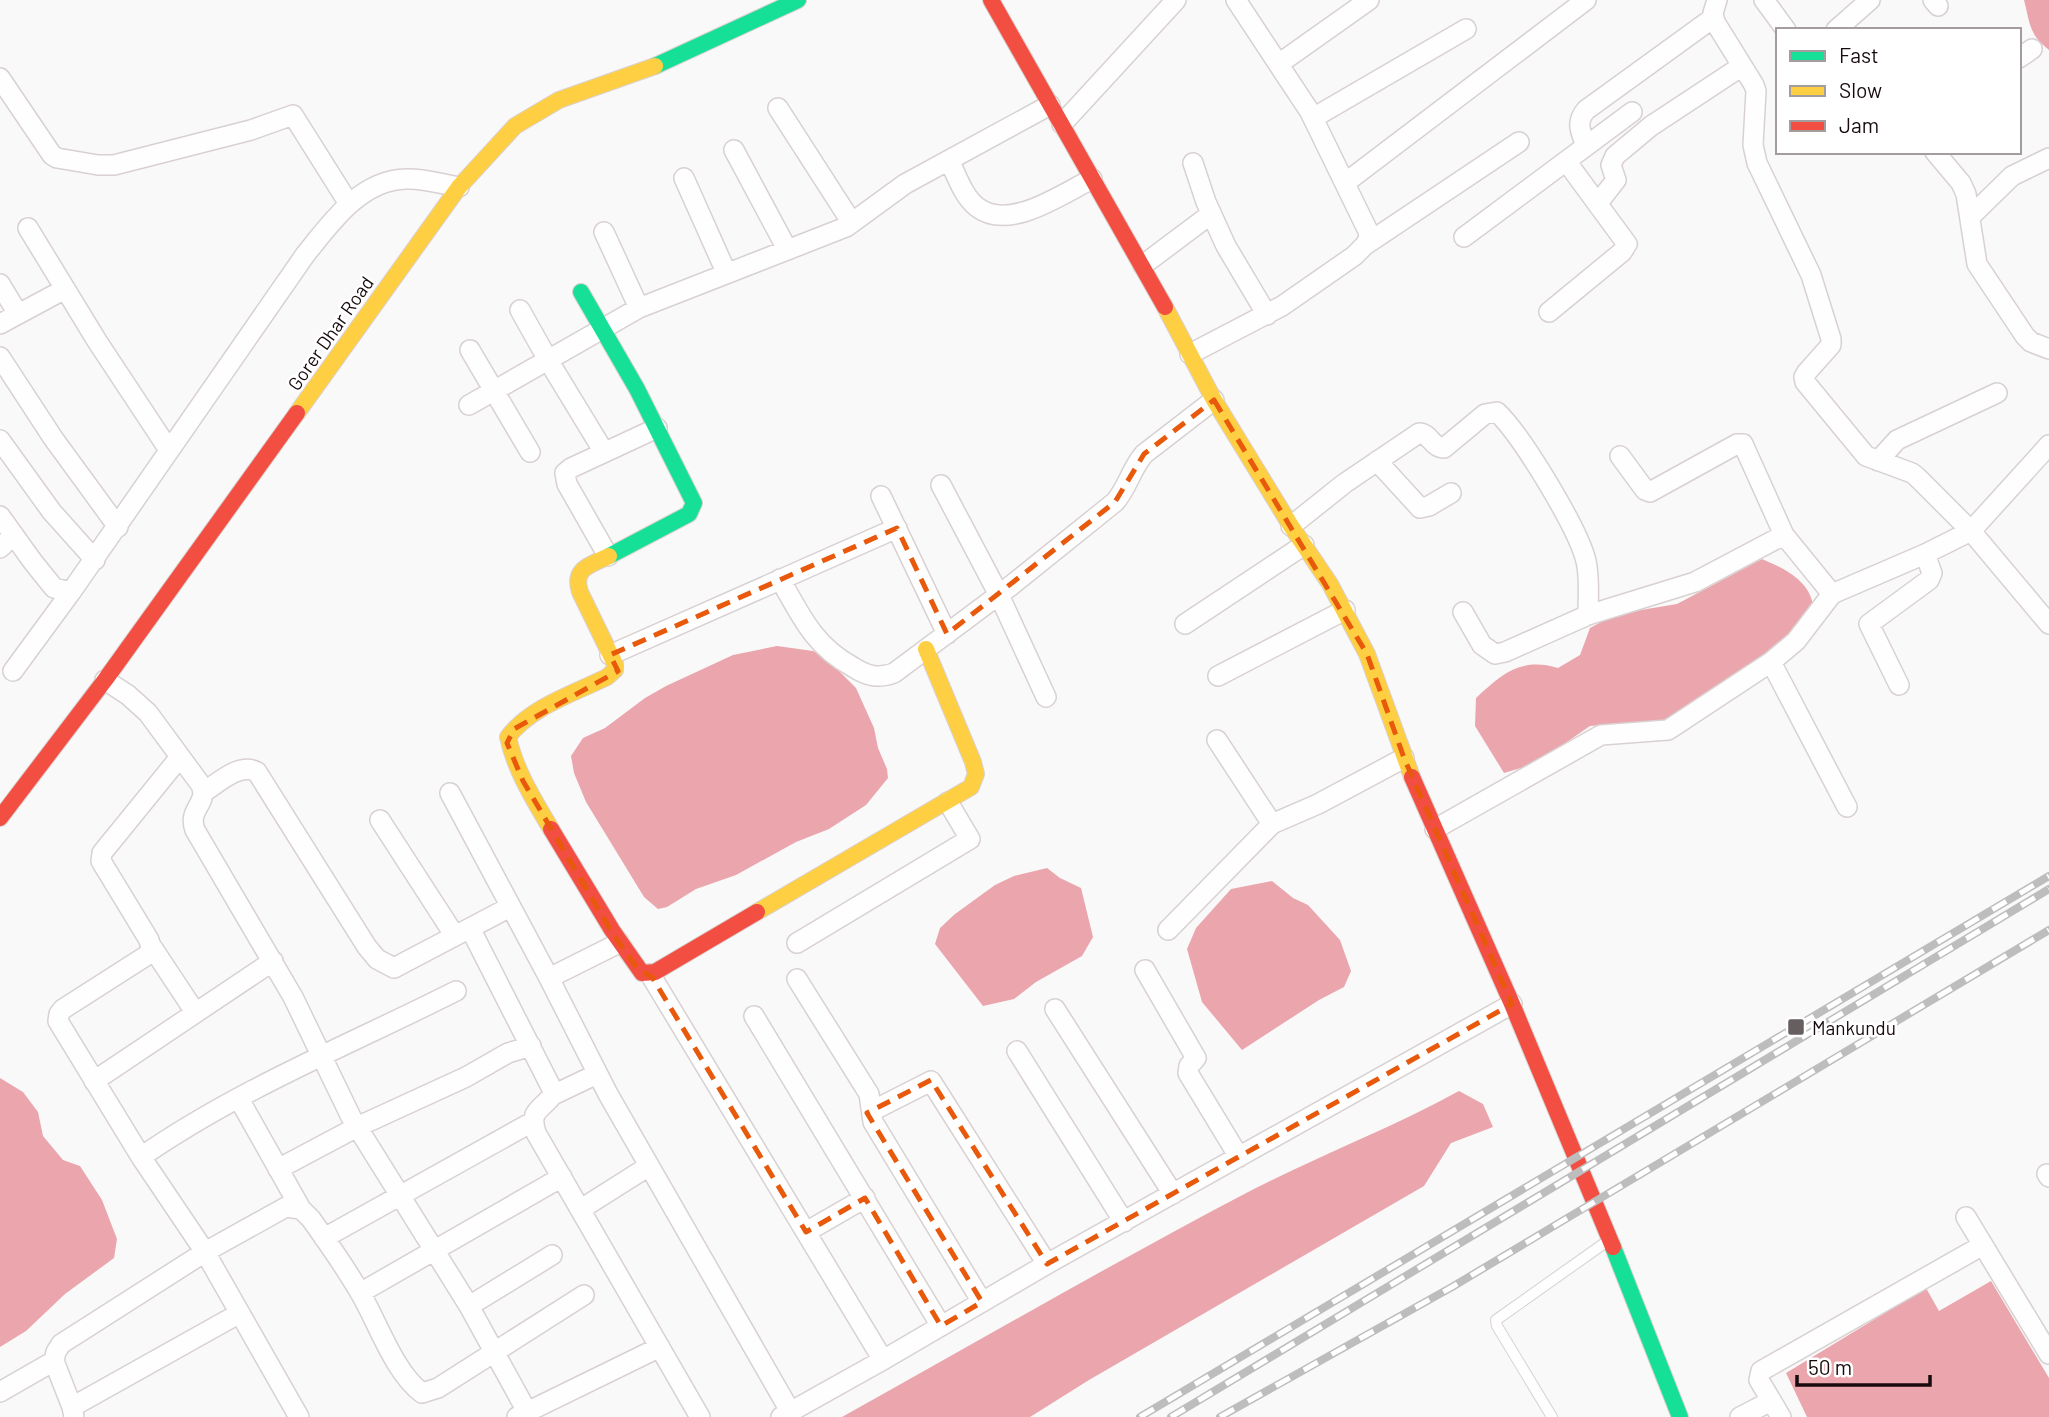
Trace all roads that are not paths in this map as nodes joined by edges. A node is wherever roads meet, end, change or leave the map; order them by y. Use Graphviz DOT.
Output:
graph roads {
  1 [pos="798,0"];
  2 [pos="991,0"];
  3 [pos="1176,0"];
  4 [pos="1236,0"];
  5 [pos="1369,0"];
  6 [pos="1586,0"];
  7 [pos="1764,0"];
  8 [pos="1870,0"];
  9 [pos="1715,9"];
  10 [pos="1785,28"];
  11 [pos="1838,28"];
  12 [pos="1466,29"];
  13 [pos="1280,64"];
  14 [pos="1742,66"];
  15 [pos="0,78"];
  16 [pos="1614,89"];
  17 [pos="1050,105"];
  18 [pos="778,108"];
  19 [pos="1632,112"];
  20 [pos="1313,118"];
  21 [pos="1062,124"];
  22 [pos="1646,131"];
  23 [pos="1519,142"];
  24 [pos="1586,146"];
  25 [pos="734,150"];
  26 [pos="1937,154"];
  27 [pos="2049,158"];
  28 [pos="949,160"];
  29 [pos="1566,161"];
  30 [pos="1193,163"];
  31 [pos="684,178"];
  32 [pos="1092,179"];
  33 [pos="1345,183"];
  34 [pos="459,187"];
  35 [pos="349,204"];
  36 [pos="1598,204"];
  37 [pos="1211,214"];
  38 [pos="1970,217"];
  39 [pos="852,223"];
  40 [pos="28,228"];
  41 [pos="604,232"];
  42 [pos="1464,237"];
  43 [pos="1365,246"];
  44 [pos="787,249"];
  45 [pos="1143,265"];
  46 [pos="726,272"];
  47 [pos="0,284"];
  48 [pos="65,289"];
  49 [pos="581,292"];
  50 [pos="639,308"];
  51 [pos="520,310"];
  52 [pos="1549,312"];
  53 [pos="18,314"];
  54 [pos="1267,314"];
  55 [pos="0,324"];
  56 [pos="601,329"];
  57 [pos="2049,349"];
  58 [pos="470,350"];
  59 [pos="1190,354"];
  60 [pos="0,357"];
  61 [pos="548,360"];
  62 [pos="495,390"];
  63 [pos="1997,393"];
  64 [pos="1214,400"];
  65 [pos="469,405"];
  66 [pos="657,428"];
  67 [pos="0,440"];
  68 [pos="2049,445"];
  69 [pos="169,450"];
  70 [pos="530,452"];
  71 [pos="604,452"];
  72 [pos="1620,456"];
  73 [pos="1377,461"];
  74 [pos="1878,461"];
  75 [pos="2042,466"];
  76 [pos="941,485"];
  77 [pos="1451,493"];
  78 [pos="881,496"];
  79 [pos="0,516"];
  80 [pos="1291,526"];
  81 [pos="118,527"];
  82 [pos="897,528"];
  83 [pos="1971,531"];
  84 [pos="1784,535"];
  85 [pos="7,541"];
  86 [pos="1304,545"];
  87 [pos="1925,554"];
  88 [pos="608,556"];
  89 [pos="95,560"];
  90 [pos="780,579"];
  91 [pos="71,593"];
  92 [pos="1832,594"];
  93 [pos="999,595"];
  94 [pos="1345,611"];
  95 [pos="1464,612"];
  96 [pos="1588,615"];
  97 [pos="1185,624"];
  98 [pos="2049,624"];
  99 [pos="947,634"];
  100 [pos="926,649"];
  101 [pos="610,655"];
  102 [pos="1771,662"];
  103 [pos="13,671"];
  104 [pos="1218,676"];
  105 [pos="105,680"];
  106 [pos="1899,685"];
  107 [pos="1046,697"];
  108 [pos="1217,740"];
  109 [pos="180,757"];
  110 [pos="1404,758"];
  111 [pos="204,792"];
  112 [pos="450,793"];
  113 [pos="948,802"];
  114 [pos="1847,807"];
  115 [pos="0,818"];
  116 [pos="380,820"];
  117 [pos="1272,824"];
  118 [pos="1435,829"];
  119 [pos="510,907"];
  120 [pos="1168,930"];
  121 [pos="463,932"];
  122 [pos="619,943"];
  123 [pos="797,943"];
  124 [pos="150,944"];
  125 [pos="273,961"];
  126 [pos="1145,970"];
  127 [pos="650,974"];
  128 [pos="549,978"];
  129 [pos="797,979"];
  130 [pos="456,990"];
  131 [pos="1512,1004"];
  132 [pos="1055,1009"];
  133 [pos="195,1012"];
  134 [pos="754,1016"];
  135 [pos="531,1046"];
  136 [pos="1017,1051"];
  137 [pos="320,1056"];
  138 [pos="597,1074"];
  139 [pos="94,1081"];
  140 [pos="552,1095"];
  141 [pos="239,1099"];
  142 [pos="872,1111"];
  143 [pos="532,1122"];
  144 [pos="357,1127"];
  145 [pos="141,1157"];
  146 [pos="1238,1157"];
  147 [pos="649,1166"];
  148 [pos="278,1168"];
  149 [pos="562,1177"];
  150 [pos="1173,1194"];
  151 [pos="399,1197"];
  152 [pos="864,1198"];
  153 [pos="301,1209"];
  154 [pos="581,1209"];
  155 [pos="1966,1217"];
  156 [pos="1124,1222"];
  157 [pos="806,1232"];
  158 [pos="324,1238"];
  159 [pos="1610,1239"];
  160 [pos="1983,1245"];
  161 [pos="205,1252"];
  162 [pos="435,1252"];
  163 [pos="552,1255"];
  164 [pos="1047,1264"];
  165 [pos="360,1293"];
  166 [pos="584,1295"];
  167 [pos="982,1302"];
  168 [pos="469,1306"];
  169 [pos="240,1313"];
  170 [pos="941,1326"];
  171 [pos="660,1347"];
  172 [pos="495,1351"];
  173 [pos="2049,1354"];
  174 [pos="883,1360"];
  175 [pos="54,1362"];
  176 [pos="0,1392"];
  177 [pos="1776,1409"];
  178 [pos="73,1412"];
  179 [pos="785,1414"];
  180 [pos="525,1415"];
  181 [pos="299,1417"];
  182 [pos="700,1417"];
  183 [pos="1552,1417"];
  184 [pos="1680,1417"];
  185 [pos="1740,1417"];
  1 -- 34 [label="street, Gorer Dhar Road"];
  2 -- 17 [label="street"];
  3 -- 21 [label="street"];
  4 -- 13 [label="street"];
  5 -- 13 [label="street"];
  6 -- 33 [label="street"];
  7 -- 10 [label="street"];
  8 -- 11 [label="street"];
  9 -- 14 [label="street"];
  9 -- 16 [label="street"];
  12 -- 20 [label="street"];
  13 -- 20 [label="street"];
  14 -- 22 [label="street"];
  14 -- 74 [label="street"];
  15 -- 35 [label="street"];
  16 -- 19 [label="street"];
  16 -- 24 [label="street"];
  17 -- 21 [label="street"];
  17 -- 28 [label="street"];
  18 -- 39 [label="street"];
  19 -- 22 [label="street"];
  19 -- 24 [label="street"];
  20 -- 33 [label="street"];
  21 -- 32 [label="street"];
  22 -- 36 [label="street"];
  23 -- 43 [label="street"];
  24 -- 29 [label="street"];
  25 -- 44 [label="street"];
  26 -- 38 [label="street"];
  27 -- 38 [label="street"];
  28 -- 32 [label="street"];
  28 -- 39 [label="street"];
  29 -- 36 [label="street"];
  29 -- 42 [label="street"];
  30 -- 37 [label="street"];
  31 -- 46 [label="street"];
  32 -- 45 [label="street"];
  33 -- 43 [label="street"];
  34 -- 35 [label="street"];
  34 -- 105 [label="street, Gorer Dhar Road"];
  35 -- 69 [label="street"];
  36 -- 52 [label="street"];
  37 -- 45 [label="street"];
  37 -- 54 [label="street"];
  38 -- 57 [label="street"];
  39 -- 44 [label="street"];
  40 -- 48 [label="street"];
  41 -- 50 [label="street"];
  43 -- 54 [label="street"];
  44 -- 46 [label="street"];
  45 -- 59 [label="street"];
  46 -- 50 [label="street"];
  47 -- 53 [label="street"];
  48 -- 53 [label="street"];
  48 -- 69 [label="street"];
  49 -- 56 [label="street"];
  50 -- 56 [label="street"];
  51 -- 61 [label="street"];
  53 -- 55 [label="street"];
  54 -- 59 [label="street"];
  56 -- 61 [label="street"];
  56 -- 66 [label="street"];
  58 -- 62 [label="street"];
  59 -- 64 [label="street"];
  60 -- 81 [label="street"];
  61 -- 62 [label="street"];
  61 -- 71 [label="street"];
  62 -- 65 [label="street"];
  62 -- 70 [label="street"];
  63 -- 74 [label="street"];
  64 -- 80 [label="street"];
  64 -- 93 [label="street"];
  66 -- 71 [label="street"];
  66 -- 88 [label="street"];
  67 -- 89 [label="street"];
  68 -- 75 [label="street"];
  69 -- 81 [label="street"];
  71 -- 88 [label="street"];
  72 -- 84 [label="street"];
  73 -- 77 [label="street"];
  73 -- 80 [label="street"];
  73 -- 96 [label="street"];
  74 -- 83 [label="street"];
  75 -- 83 [label="street"];
  76 -- 93 [label="street"];
  78 -- 82 [label="street"];
  79 -- 85 [label="street"];
  80 -- 86 [label="street"];
  81 -- 89 [label="street"];
  82 -- 90 [label="street"];
  82 -- 99 [label="street"];
  83 -- 87 [label="street"];
  83 -- 98 [label="street"];
  84 -- 92 [label="street"];
  84 -- 96 [label="street"];
  85 -- 91 [label="street"];
  86 -- 94 [label="street"];
  86 -- 97 [label="street"];
  87 -- 92 [label="street"];
  87 -- 106 [label="street"];
  88 -- 101 [label="street"];
  89 -- 91 [label="street"];
  90 -- 100 [label="street"];
  90 -- 101 [label="street"];
  91 -- 103 [label="street"];
  92 -- 102 [label="street"];
  93 -- 99 [label="street"];
  93 -- 107 [label="street"];
  94 -- 104 [label="street"];
  94 -- 110 [label="street"];
  95 -- 96 [label="street"];
  99 -- 100 [label="street"];
  100 -- 113 [label="street"];
  101 -- 122 [label="street"];
  102 -- 114 [label="street"];
  102 -- 118 [label="street"];
  105 -- 109 [label="street"];
  105 -- 115 [label="street, Gorer Dhar Road"];
  108 -- 117 [label="street"];
  109 -- 111 [label="street"];
  109 -- 124 [label="street"];
  110 -- 117 [label="street"];
  110 -- 118 [label="street"];
  111 -- 121 [label="street"];
  111 -- 125 [label="street"];
  112 -- 119 [label="street"];
  113 -- 123 [label="street"];
  113 -- 127 [label="street"];
  116 -- 121 [label="street"];
  117 -- 120 [label="street"];
  118 -- 131 [label="street"];
  119 -- 121 [label="street"];
  119 -- 128 [label="street"];
  121 -- 135 [label="street"];
  122 -- 127 [label="street"];
  122 -- 128 [label="street"];
  124 -- 133 [label="street"];
  124 -- 139 [label="street"];
  125 -- 133 [label="street"];
  125 -- 137 [label="street"];
  126 -- 146 [label="street"];
  127 -- 157 [label="street"];
  128 -- 138 [label="street"];
  129 -- 142 [label="street"];
  130 -- 137 [label="street"];
  131 -- 146 [label="street"];
  131 -- 159 [label="street"];
  132 -- 150 [label="street"];
  133 -- 139 [label="street"];
  134 -- 152 [label="street"];
  135 -- 140 [label="street"];
  135 -- 144 [label="street"];
  136 -- 156 [label="street"];
  137 -- 141 [label="street"];
  137 -- 144 [label="street"];
  138 -- 140 [label="street"];
  138 -- 147 [label="street"];
  139 -- 145 [label="street"];
  140 -- 143 [label="street"];
  141 -- 145 [label="street"];
  141 -- 148 [label="street"];
  142 -- 164 [label="street"];
  142 -- 167 [label="street"];
  143 -- 149 [label="street"];
  143 -- 151 [label="street"];
  144 -- 148 [label="street"];
  144 -- 151 [label="street"];
  145 -- 161 [label="street"];
  146 -- 150 [label="street"];
  147 -- 154 [label="street"];
  147 -- 179 [label="street"];
  148 -- 153 [label="street"];
  149 -- 154 [label="street"];
  149 -- 162 [label="street"];
  150 -- 156 [label="street"];
  151 -- 158 [label="street"];
  151 -- 162 [label="street"];
  152 -- 157 [label="street"];
  152 -- 170 [label="street"];
  153 -- 158 [label="street"];
  153 -- 161 [label="street"];
  154 -- 171 [label="street"];
  155 -- 160 [label="street"];
  156 -- 164 [label="street"];
  157 -- 174 [label="street"];
  158 -- 165 [label="street"];
  159 -- 183 [label="lane"];
  159 -- 184 [label="street"];
  160 -- 173 [label="street"];
  160 -- 177 [label="street"];
  161 -- 169 [label="street"];
  161 -- 175 [label="street"];
  162 -- 165 [label="street"];
  162 -- 168 [label="street"];
  163 -- 168 [label="street"];
  164 -- 167 [label="street"];
  165 -- 172 [label="street"];
  166 -- 172 [label="street"];
  167 -- 170 [label="street"];
  168 -- 172 [label="street"];
  169 -- 178 [label="street"];
  169 -- 181 [label="street"];
  170 -- 174 [label="street"];
  171 -- 180 [label="street"];
  171 -- 182 [label="street"];
  172 -- 180 [label="street"];
  174 -- 179 [label="street"];
  175 -- 176 [label="street"];
  175 -- 178 [label="street"];
  177 -- 185 [label="street"];
}
